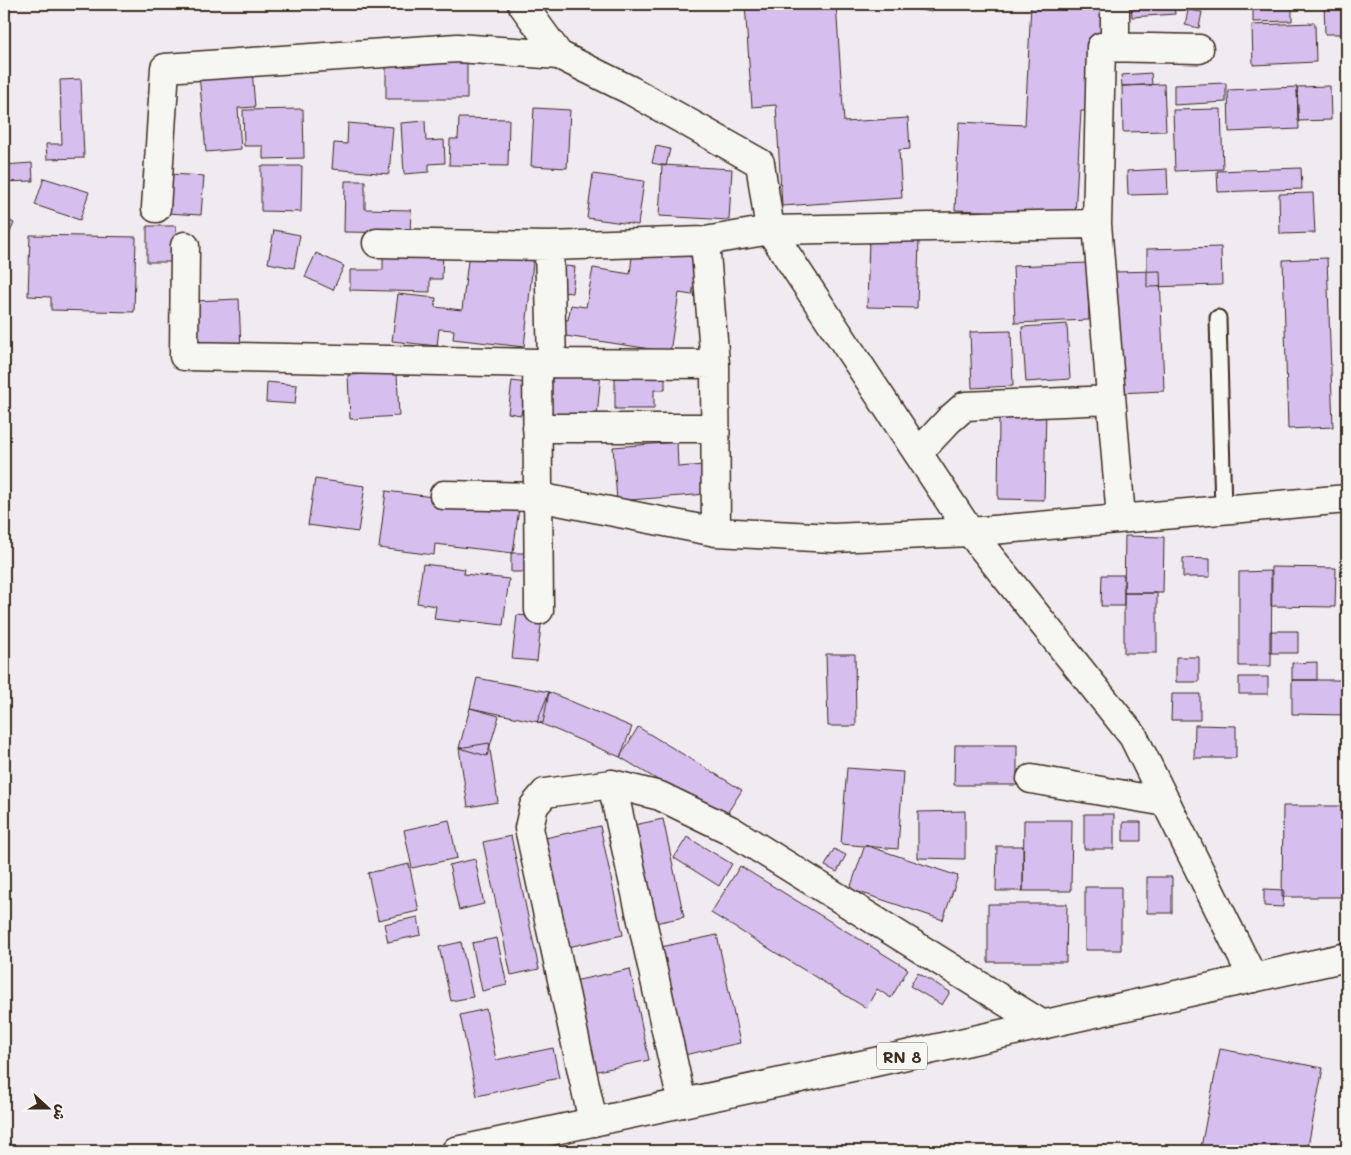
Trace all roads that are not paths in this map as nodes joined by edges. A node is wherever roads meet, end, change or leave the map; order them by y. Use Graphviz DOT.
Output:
graph roads {
  1 [pos="522,4"];
  2 [pos="1115,4"];
  3 [pos="1115,47"];
  4 [pos="1199,49"];
  5 [pos="559,55"];
  6 [pos="156,208"];
  7 [pos="1097,224"];
  8 [pos="770,230"];
  9 [pos="705,241"];
  10 [pos="377,243"];
  11 [pos="185,246"];
  12 [pos="549,246"];
  13 [pos="1218,318"];
  14 [pos="544,363"];
  15 [pos="715,364"];
  16 [pos="1111,400"];
  17 [pos="537,428"];
  18 [pos="716,428"];
  19 [pos="918,453"];
  20 [pos="444,495"];
  21 [pos="538,497"];
  22 [pos="1347,499"];
  23 [pos="1223,510"];
  24 [pos="1121,518"];
  25 [pos="716,532"];
  26 [pos="970,532"];
  27 [pos="539,610"];
  28 [pos="1031,779"];
  29 [pos="612,784"];
  30 [pos="1166,802"];
  31 [pos="1347,957"];
  32 [pos="1253,978"];
  33 [pos="1043,1025"];
  34 [pos="682,1103"];
  35 [pos="592,1122"];
  36 [pos="456,1151"];
  1 -- 5 [label="street"];
  2 -- 3 [label="street"];
  3 -- 4 [label="street"];
  3 -- 7 [label="street"];
  5 -- 6 [label="street"];
  5 -- 8 [label="street"];
  7 -- 8 [label="street"];
  7 -- 16 [label="street"];
  8 -- 9 [label="street"];
  8 -- 19 [label="street"];
  9 -- 12 [label="street"];
  9 -- 15 [label="street"];
  10 -- 12 [label="street"];
  11 -- 14 [label="street"];
  12 -- 14 [label="street"];
  13 -- 23 [label="lane"];
  14 -- 15 [label="street"];
  14 -- 17 [label="street"];
  15 -- 18 [label="street"];
  16 -- 19 [label="street"];
  16 -- 24 [label="street"];
  17 -- 18 [label="street"];
  17 -- 21 [label="street"];
  18 -- 25 [label="street"];
  19 -- 26 [label="street"];
  20 -- 21 [label="street"];
  21 -- 25 [label="street"];
  21 -- 27 [label="street"];
  22 -- 23 [label="street"];
  23 -- 24 [label="street"];
  24 -- 26 [label="street"];
  25 -- 26 [label="street"];
  26 -- 30 [label="street"];
  28 -- 30 [label="street"];
  29 -- 33 [label="street"];
  29 -- 34 [label="street"];
  29 -- 35 [label="street"];
  30 -- 32 [label="street"];
  31 -- 32 [label="street, RN 8"];
  32 -- 33 [label="street, RN 8"];
  33 -- 34 [label="street, RN 8"];
  34 -- 35 [label="street, RN 8"];
  35 -- 36 [label="street, RN 8"];
}
